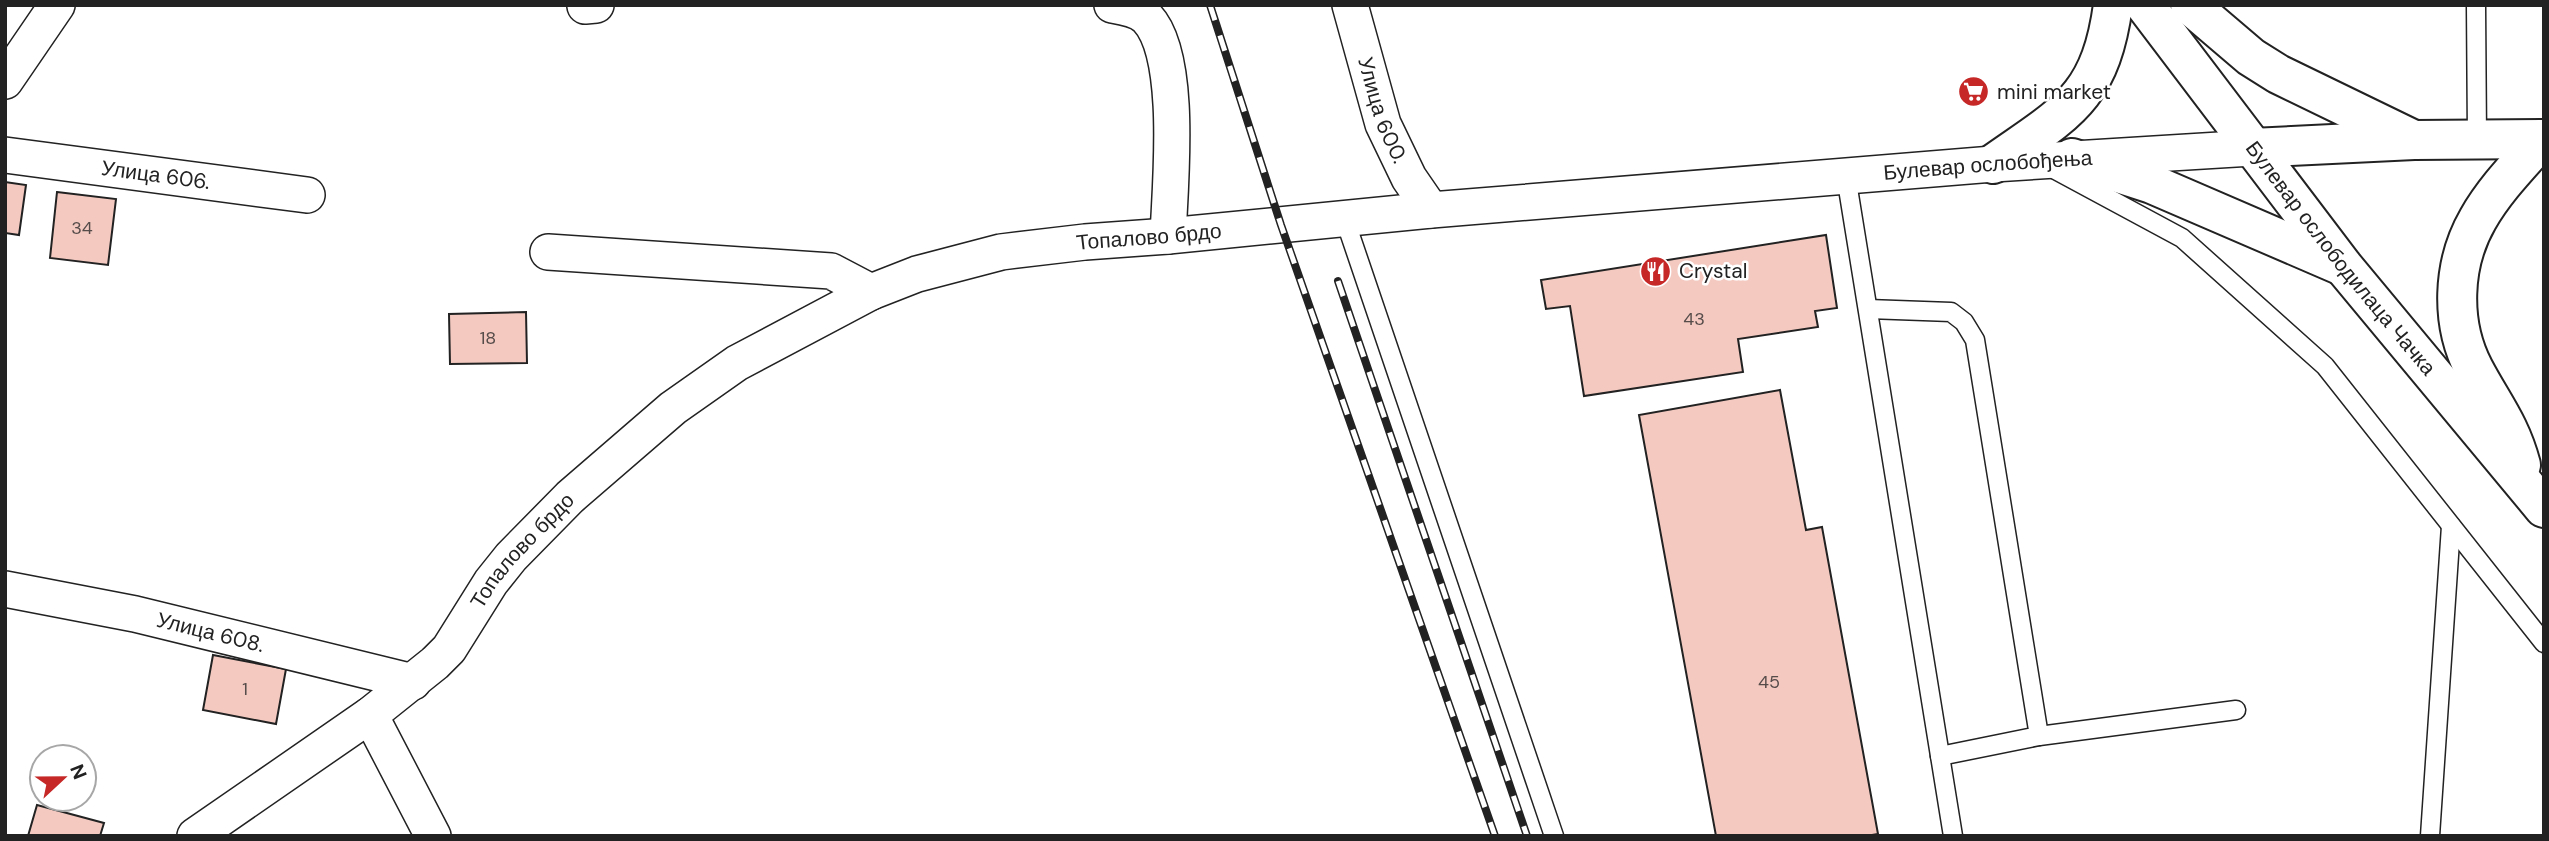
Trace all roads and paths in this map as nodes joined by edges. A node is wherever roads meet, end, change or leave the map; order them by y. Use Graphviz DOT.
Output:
graph roads {
  1 [pos="57,5"];
  2 [pos="596,5"];
  3 [pos="1112,5"];
  4 [pos="1350,5"];
  5 [pos="2113,5"];
  6 [pos="2145,5"];
  7 [pos="2190,5"];
  8 [pos="2476,5"];
  9 [pos="585,6"];
  10 [pos="1156,21"];
  11 [pos="5,81"];
  12 [pos="2543,139"];
  13 [pos="2414,140"];
  14 [pos="2477,140"];
  15 [pos="2252,148"];
  16 [pos="5,155"];
  17 [pos="2056,160"];
  18 [pos="1993,164"];
  19 [pos="1846,176"];
  20 [pos="307,195"];
  21 [pos="1431,210"];
  22 [pos="1344,217"];
  23 [pos="1168,236"];
  24 [pos="548,252"];
  25 [pos="2343,266"];
  26 [pos="872,292"];
  27 [pos="1868,309"];
  28 [pos="2535,498"];
  29 [pos="2451,526"];
  30 [pos="5,589"];
  31 [pos="2544,643"];
  32 [pos="413,682"];
  33 [pos="2236,709"];
  34 [pos="370,715"];
  35 [pos="2039,736"];
  36 [pos="1940,756"];
  37 [pos="195,836"];
  38 [pos="433,836"];
  39 [pos="1555,836"];
  40 [pos="1953,836"];
  41 [pos="2430,836"];
  1 -- 11 [label="street"];
  2 -- 9 [label="street"];
  3 -- 10 [label="street"];
  4 -- 21 [label="street, Улица 600."];
  5 -- 18 [label="main road"];
  6 -- 15 [label="main road, Булевар ослободилаца Чачка"];
  7 -- 13 [label="main road"];
  8 -- 14 [label="lane"];
  10 -- 23 [label="street"];
  12 -- 14 [label="main road, Булевар ослобођења"];
  12 -- 28 [label="main road"];
  13 -- 14 [label="main road, Булевар ослобођења"];
  13 -- 15 [label="main road, Булевар ослобођења"];
  15 -- 17 [label="street, Булевар ослобођења"];
  15 -- 25 [label="main road, Булевар ослободилаца Чачка"];
  16 -- 20 [label="street, Улица 606."];
  17 -- 18 [label="street, Булевар ослобођења"];
  17 -- 25 [label="main road"];
  17 -- 29 [label="lane"];
  18 -- 19 [label="street, Булевар ослобођења"];
  19 -- 21 [label="street, Булевар ослобођења"];
  19 -- 27 [label="lane"];
  21 -- 22 [label="street, Топалово брдо"];
  22 -- 23 [label="street, Топалово брдо"];
  22 -- 39 [label="lane"];
  23 -- 26 [label="street, Топалово брдо"];
  24 -- 26 [label="street"];
  25 -- 28 [label="main road, Булевар ослободилаца Чачка"];
  26 -- 32 [label="street, Топалово брдо"];
  27 -- 35 [label="lane"];
  27 -- 36 [label="lane"];
  29 -- 31 [label="lane"];
  29 -- 41 [label="lane"];
  30 -- 32 [label="street, Улица 608."];
  32 -- 34 [label="street, Топалово брдо"];
  33 -- 35 [label="lane"];
  34 -- 37 [label="street, Топалово брдо"];
  34 -- 38 [label="street"];
  35 -- 36 [label="lane"];
  36 -- 40 [label="lane"];
}
